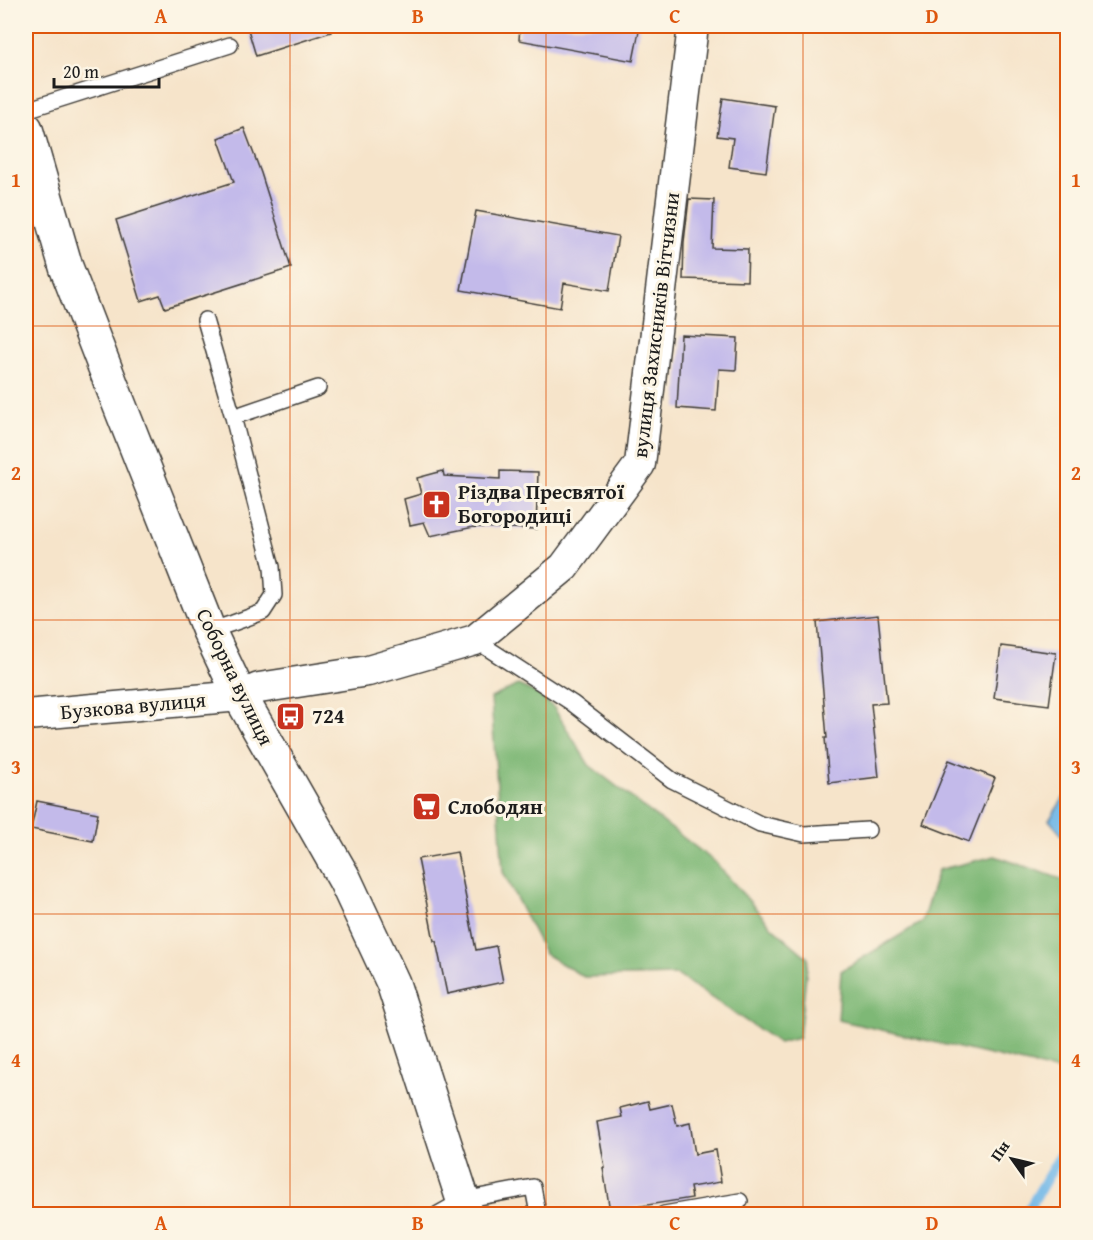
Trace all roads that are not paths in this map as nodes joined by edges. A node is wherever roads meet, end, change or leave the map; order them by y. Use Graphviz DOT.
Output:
graph roads {
  1 [pos="693,26"];
  2 [pos="230,45"];
  3 [pos="26,110"];
  4 [pos="26,129"];
  5 [pos="205,320"];
  6 [pos="318,388"];
  7 [pos="233,417"];
  8 [pos="209,630"];
  9 [pos="475,640"];
  10 [pos="240,696"];
  11 [pos="26,716"];
  12 [pos="868,830"];
  13 [pos="740,1201"];
  14 [pos="456,1210"];
  15 [pos="538,1215"];
  16 [pos="664,1215"];
  1 -- 9 [label="street, вулиця Захисників Вітчизни"];
  2 -- 3 [label="lane"];
  4 -- 8 [label="street, Соборна вулиця"];
  5 -- 7 [label="lane"];
  6 -- 7 [label="lane"];
  7 -- 8 [label="lane"];
  8 -- 10 [label="street, Соборна вулиця"];
  9 -- 10 [label="street, вулиця Захисників Вітчизни"];
  9 -- 12 [label="lane"];
  10 -- 11 [label="street, Бузкова вулиця"];
  10 -- 14 [label="street, Соборна вулиця"];
  13 -- 16 [label="lane"];
  14 -- 15 [label="lane"];
}
